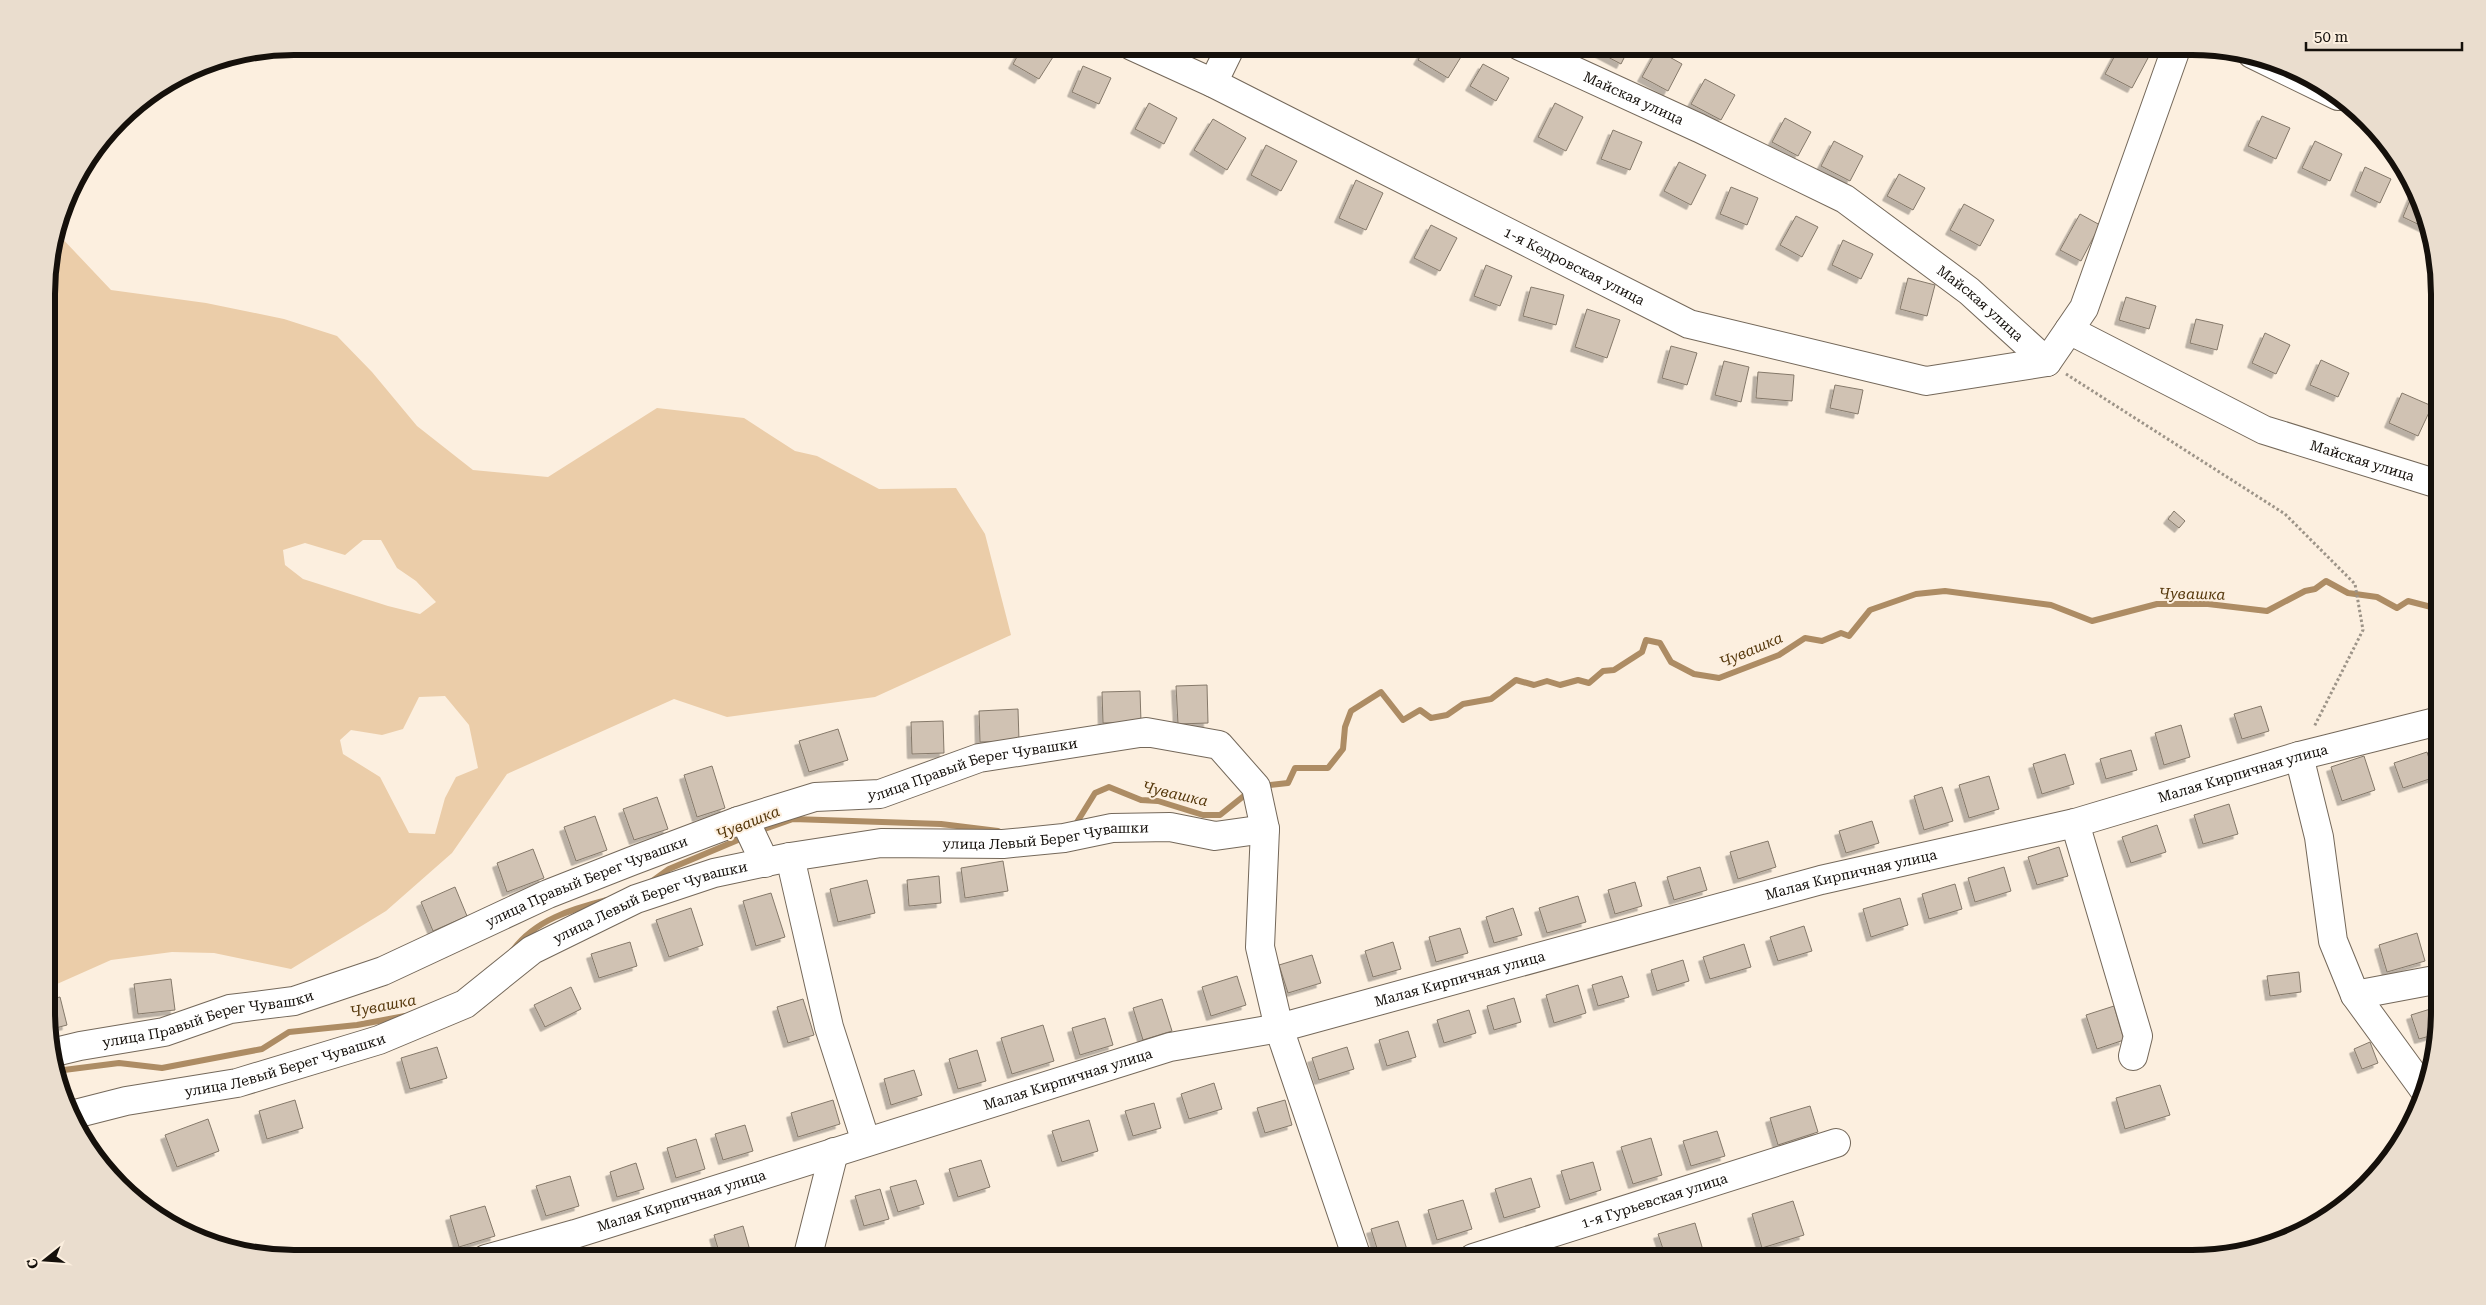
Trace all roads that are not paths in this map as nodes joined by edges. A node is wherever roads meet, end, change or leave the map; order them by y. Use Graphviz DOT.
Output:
graph roads {
  1 [pos="1151,55"];
  2 [pos="1226,55"];
  3 [pos="1540,55"];
  4 [pos="2174,55"];
  5 [pos="1212,83"];
  6 [pos="2069,330"];
  7 [pos="2047,362"];
  8 [pos="2431,482"];
  9 [pos="2431,723"];
  10 [pos="2298,756"];
  11 [pos="2075,823"];
  12 [pos="1265,829"];
  13 [pos="760,842"];
  14 [pos="2431,981"];
  15 [pos="2355,995"];
  16 [pos="1279,1028"];
  17 [pos="59,1052"];
  18 [pos="2133,1056"];
  19 [pos="2420,1083"];
  20 [pos="78,1113"];
  21 [pos="866,1142"];
  22 [pos="1836,1143"];
  23 [pos="834,1152"];
  24 [pos="518,1250"];
  25 [pos="809,1250"];
  26 [pos="1355,1250"];
  27 [pos="1498,1250"];
  1 -- 5 [label="street, 1-я Кедровская улица"];
  2 -- 5 [label="street"];
  3 -- 7 [label="street, Майская улица"];
  4 -- 6 [label="street"];
  5 -- 7 [label="street, 1-я Кедровская улица"];
  6 -- 7 [label="street"];
  6 -- 8 [label="street, Майская улица"];
  9 -- 10 [label="street, Малая Кирпичная улица"];
  10 -- 11 [label="street, Малая Кирпичная улица"];
  10 -- 15 [label="street"];
  11 -- 16 [label="street, Малая Кирпичная улица"];
  11 -- 18 [label="street"];
  12 -- 13 [label="street, улица Левый Берег Чувашки"];
  12 -- 13 [label="street, улица Правый Берег Чувашки"];
  12 -- 16 [label="street"];
  13 -- 17 [label="street, улица Правый Берег Чувашки"];
  13 -- 20 [label="street, улица Левый Берег Чувашки"];
  13 -- 21 [label="street"];
  14 -- 15 [label="street"];
  15 -- 19 [label="street"];
  16 -- 21 [label="street, Малая Кирпичная улица"];
  16 -- 26 [label="street"];
  21 -- 23 [label="street, Малая Кирпичная улица"];
  22 -- 27 [label="street, 1-я Гурьевская улица"];
  23 -- 24 [label="street, Малая Кирпичная улица"];
  23 -- 25 [label="street"];
}
